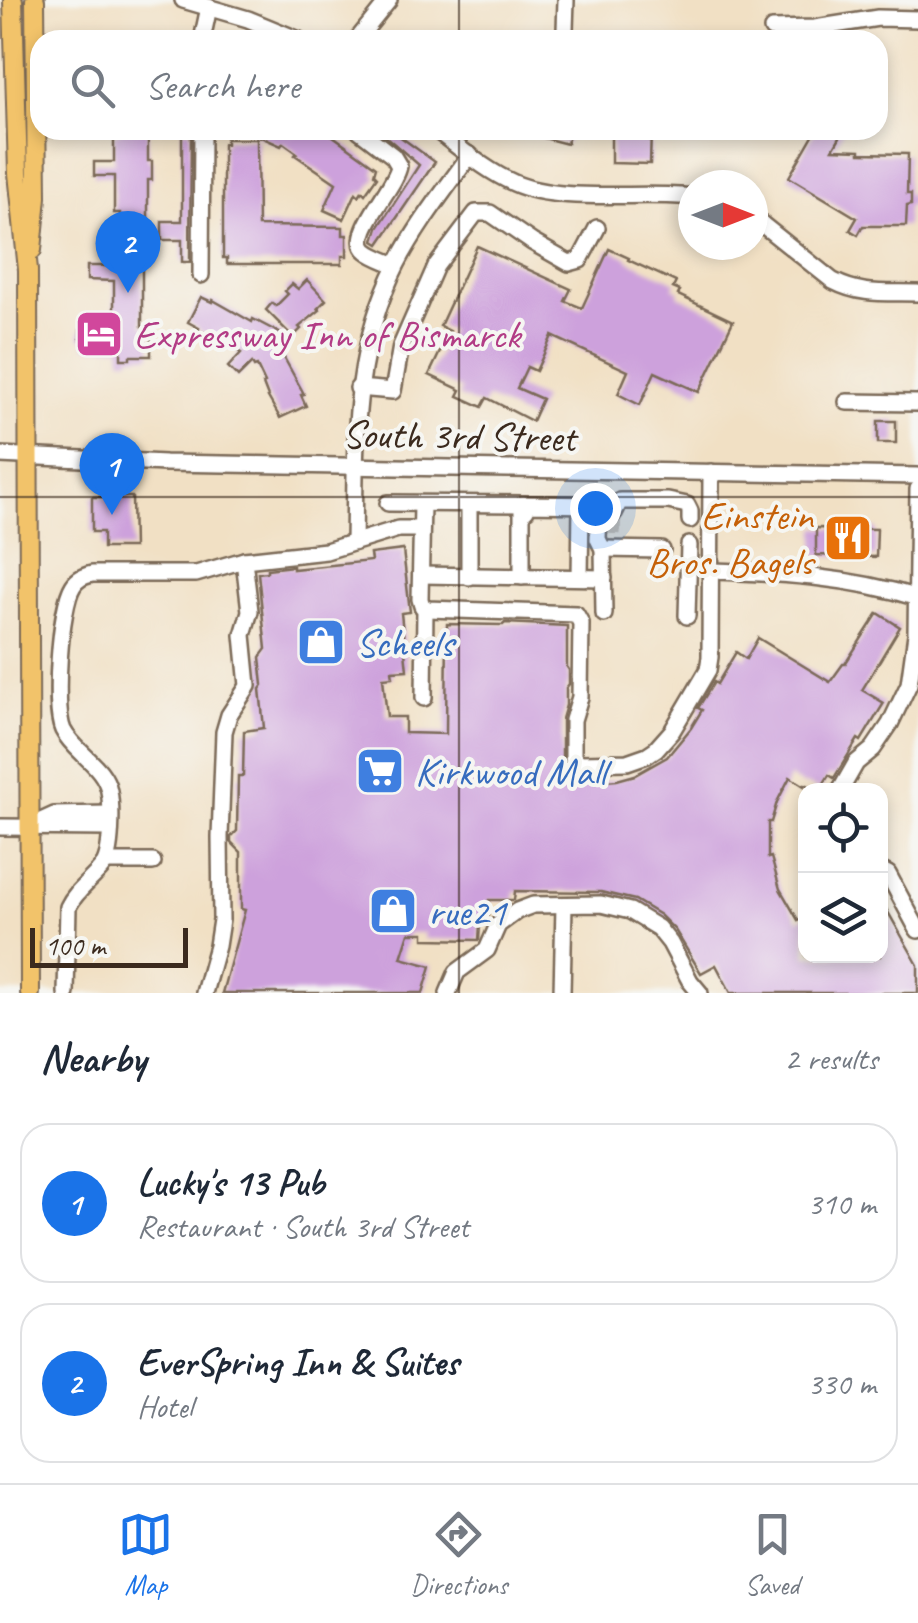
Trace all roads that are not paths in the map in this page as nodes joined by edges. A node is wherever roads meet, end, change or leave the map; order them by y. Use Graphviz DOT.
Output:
graph roads {
  1 [pos="13,0"];
  2 [pos="35,0"];
  3 [pos="390,0"];
  4 [pos="566,0"];
  5 [pos="197,2"];
  6 [pos="918,18"];
  7 [pos="772,29"];
  8 [pos="35,30"];
  9 [pos="201,30"];
  10 [pos="275,30"];
  11 [pos="365,30"];
  12 [pos="564,30"];
  13 [pos="36,140"];
  14 [pos="202,140"];
  15 [pos="372,140"];
  16 [pos="450,140"];
  17 [pos="470,155"];
  18 [pos="678,197"];
  19 [pos="597,228"];
  20 [pos="768,230"];
  21 [pos="396,264"];
  22 [pos="28,270"];
  23 [pos="201,275"];
  24 [pos="918,292"];
  25 [pos="358,388"];
  26 [pos="847,402"];
  27 [pos="918,403"];
  28 [pos="0,455"];
  29 [pos="29,457"];
  30 [pos="355,466"];
  31 [pos="712,472"];
  32 [pos="918,476"];
  33 [pos="918,489"];
  34 [pos="388,503"];
  35 [pos="422,504"];
  36 [pos="469,504"];
  37 [pos="522,504"];
  38 [pos="581,505"];
  39 [pos="614,513"];
  40 [pos="421,529"];
  41 [pos="354,542"];
  42 [pos="610,544"];
  43 [pos="689,545"];
  44 [pos="662,550"];
  45 [pos="244,560"];
  46 [pos="688,563"];
  47 [pos="712,571"];
  48 [pos="522,572"];
  49 [pos="421,575"];
  50 [pos="469,576"];
  51 [pos="580,577"];
  52 [pos="604,578"];
  53 [pos="917,597"];
  54 [pos="424,608"];
  55 [pos="604,614"];
  56 [pos="687,616"];
  57 [pos="424,698"];
  58 [pos="844,783"];
  59 [pos="109,821"];
  60 [pos="30,826"];
  61 [pos="0,827"];
  62 [pos="106,862"];
  63 [pos="152,862"];
  64 [pos="886,873"];
  65 [pos="564,905"];
  66 [pos="918,930"];
  67 [pos="30,993"];
  68 [pos="66,993"];
  69 [pos="204,993"];
  70 [pos="448,993"];
  71 [pos="562,993"];
  72 [pos="700,993"];
  1 -- 22 [label="main road"];
  2 -- 8 [label="main road"];
  3 -- 11 [label="street"];
  4 -- 12 [label="street"];
  5 -- 9 [label="street"];
  5 -- 10 [label="street"];
  6 -- 7 [label="street"];
  13 -- 22 [label="main road"];
  14 -- 23 [label="street"];
  15 -- 21 [label="street"];
  16 -- 17 [label="street"];
  17 -- 18 [label="street"];
  17 -- 21 [label="street"];
  19 -- 25 [label="street"];
  20 -- 24 [label="street"];
  21 -- 25 [label="street"];
  22 -- 29 [label="main road"];
  25 -- 30 [label="street"];
  26 -- 27 [label="street"];
  28 -- 29 [label="street, South 3rd Street"];
  29 -- 30 [label="street, South 3rd Street"];
  29 -- 60 [label="main road"];
  30 -- 31 [label="street, South 3rd Street"];
  30 -- 41 [label="street"];
  31 -- 32 [label="street, South 3rd Street"];
  31 -- 47 [label="street"];
  33 -- 53 [label="street"];
  34 -- 35 [label="street"];
  35 -- 36 [label="street"];
  35 -- 40 [label="street"];
  36 -- 37 [label="street"];
  36 -- 50 [label="street"];
  37 -- 38 [label="street"];
  37 -- 48 [label="street"];
  38 -- 42 [label="street"];
  38 -- 51 [label="street"];
  39 -- 46 [label="street"];
  40 -- 41 [label="street"];
  40 -- 49 [label="street"];
  41 -- 45 [label="street"];
  42 -- 44 [label="street"];
  42 -- 52 [label="street"];
  43 -- 46 [label="street"];
  45 -- 59 [label="street"];
  45 -- 69 [label="street"];
  46 -- 56 [label="street"];
  47 -- 53 [label="street"];
  47 -- 54 [label="street"];
  48 -- 50 [label="street"];
  48 -- 51 [label="street"];
  49 -- 50 [label="street"];
  49 -- 54 [label="street"];
  51 -- 52 [label="street"];
  52 -- 55 [label="street"];
  53 -- 58 [label="street"];
  54 -- 57 [label="street"];
  59 -- 60 [label="street"];
  59 -- 62 [label="street"];
  60 -- 61 [label="street"];
  60 -- 67 [label="main road"];
  62 -- 63 [label="street"];
  62 -- 68 [label="street"];
  64 -- 66 [label="street"];
  65 -- 70 [label="street"];
  65 -- 71 [label="street"];
  65 -- 72 [label="street"];
}
